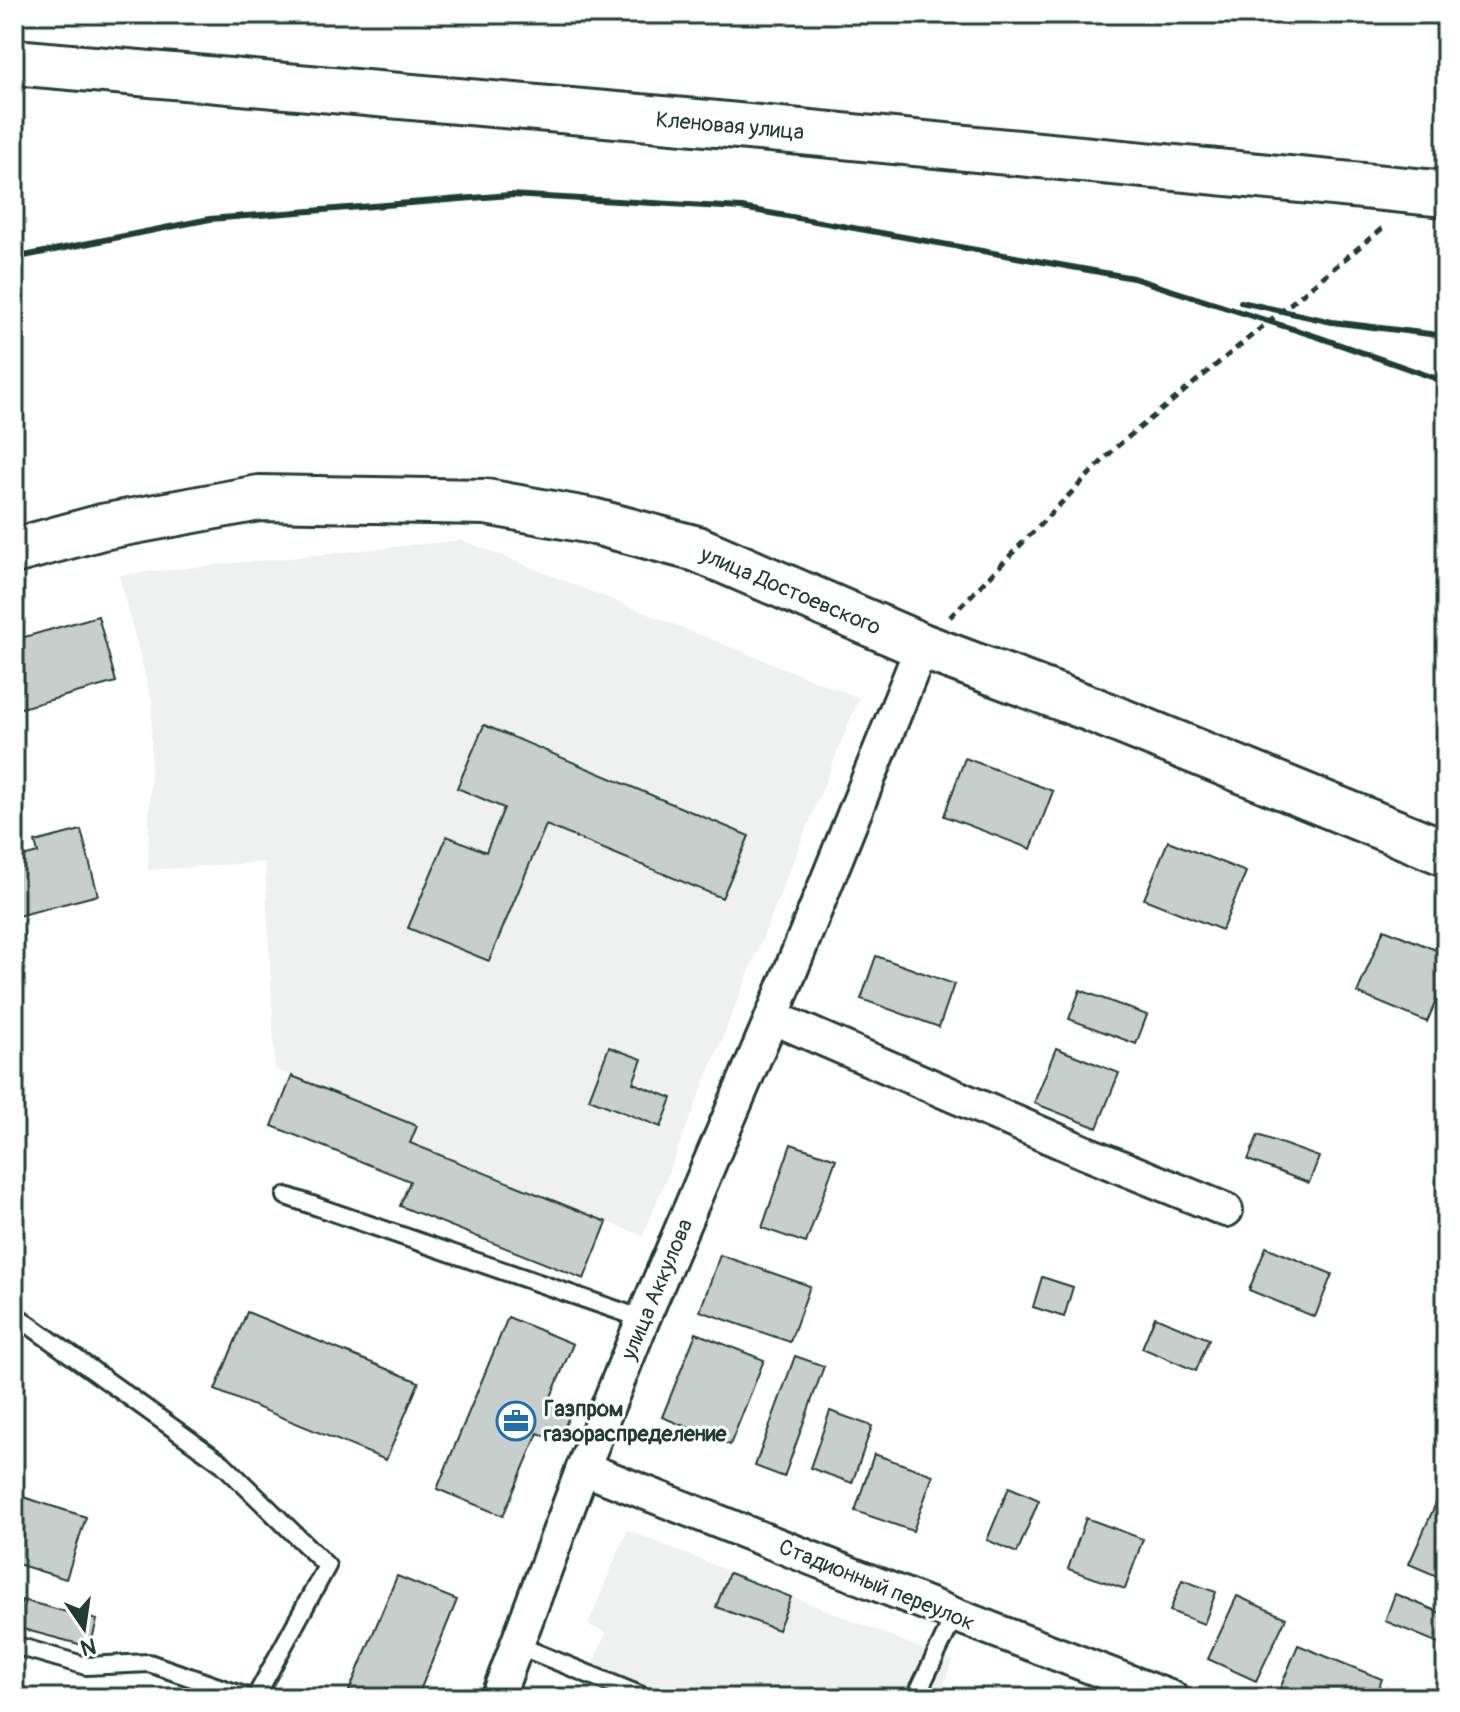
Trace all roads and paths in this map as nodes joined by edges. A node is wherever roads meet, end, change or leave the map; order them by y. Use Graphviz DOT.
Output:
graph roads {
  1 [pos="14,62"];
  2 [pos="1436,193"];
  3 [pos="14,551"];
  4 [pos="922,646"];
  5 [pos="1446,853"];
  6 [pos="772,1017"];
  7 [pos="286,1196"];
  8 [pos="1226,1210"];
  9 [pos="14,1314"];
  10 [pos="643,1319"];
  11 [pos="583,1468"];
  12 [pos="955,1615"];
  13 [pos="14,1645"];
  14 [pos="517,1645"];
  15 [pos="252,1698"];
  16 [pos="497,1698"];
  17 [pos="647,1698"];
  18 [pos="915,1698"];
  19 [pos="1172,1698"];
  1 -- 2 [label="main road, Кленовая улица"];
  2 -- 4 [label="path"];
  3 -- 4 [label="main road, улица Достоевского"];
  4 -- 5 [label="main road, улица Достоевского"];
  4 -- 6 [label="street, улица Аккулова"];
  6 -- 8 [label="street"];
  6 -- 10 [label="street, улица Аккулова"];
  7 -- 10 [label="lane"];
  9 -- 15 [label="lane"];
  10 -- 11 [label="street, улица Аккулова"];
  11 -- 12 [label="street, Стадионный переулок"];
  11 -- 14 [label="street, улица Аккулова"];
  12 -- 18 [label="lane"];
  12 -- 19 [label="street, Стадионный переулок"];
  13 -- 15 [label="lane"];
  14 -- 16 [label="street, улица Аккулова"];
  14 -- 17 [label="lane"];
}
